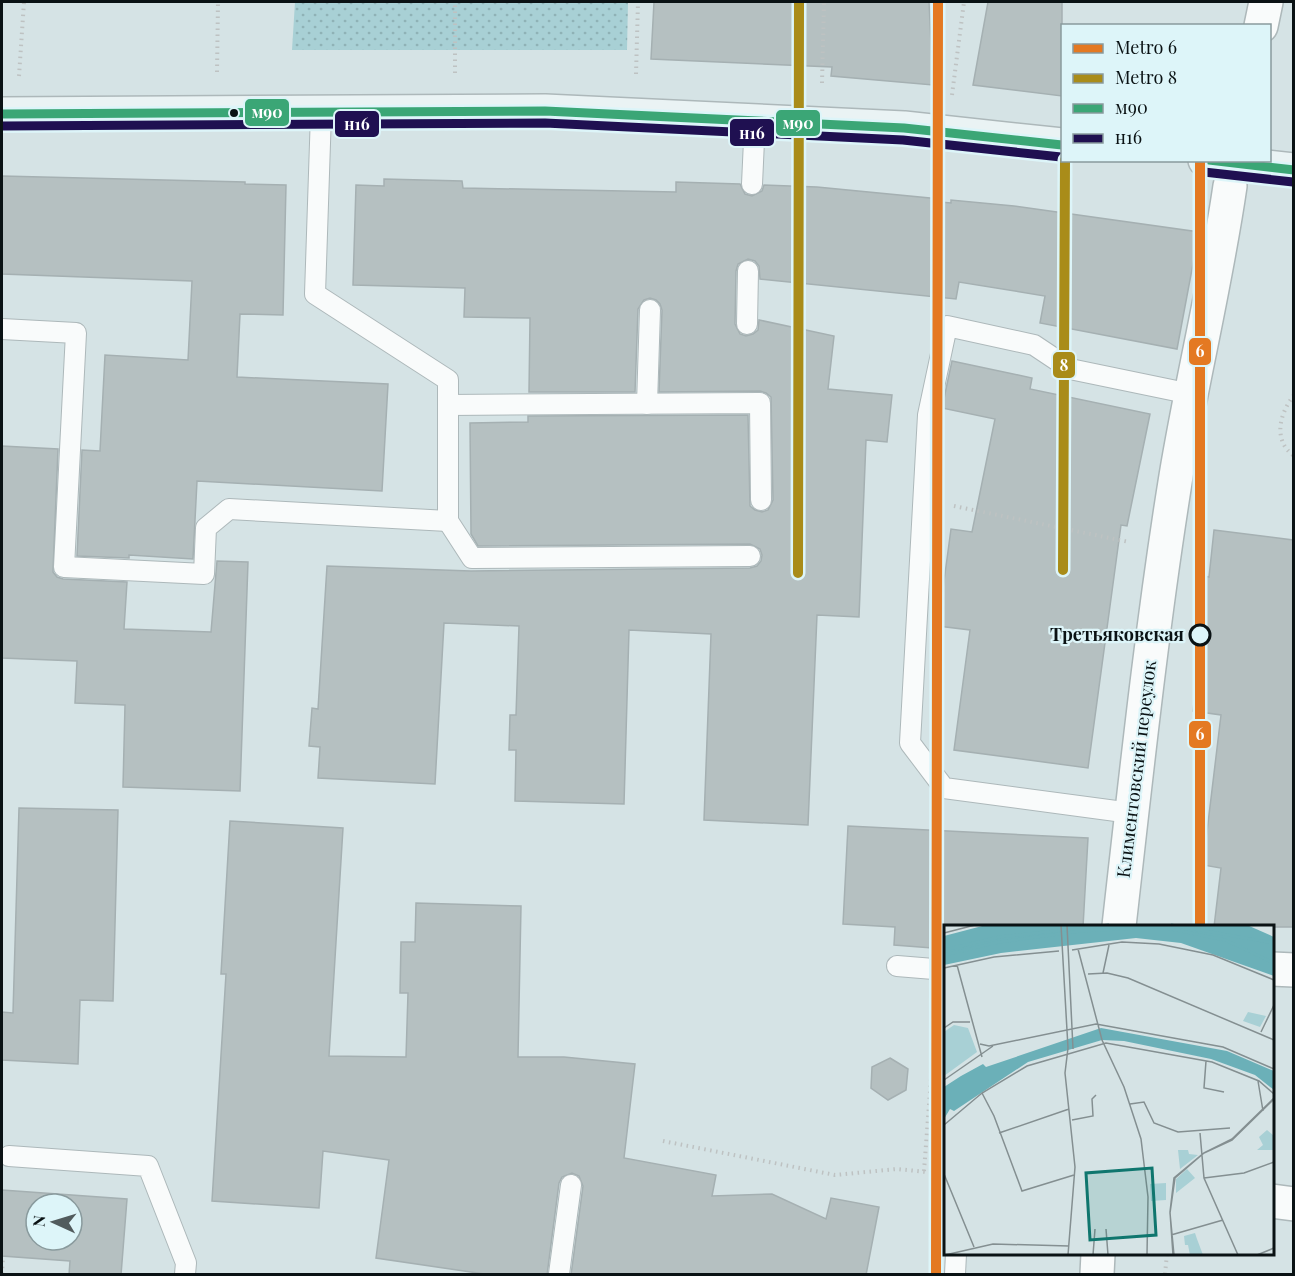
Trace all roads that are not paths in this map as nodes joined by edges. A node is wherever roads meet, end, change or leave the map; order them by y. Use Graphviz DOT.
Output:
graph roads {
  1 [pos="1266,2"];
  2 [pos="1261,24"];
  3 [pos="321,112"];
  4 [pos="2,114"];
  5 [pos="755,119"];
  6 [pos="1061,145"];
  7 [pos="1223,162"];
  8 [pos="1293,170"];
  9 [pos="752,184"];
  10 [pos="1230,186"];
  11 [pos="748,271"];
  12 [pos="650,310"];
  13 [pos="747,324"];
  14 [pos="2,329"];
  15 [pos="1191,394"];
  16 [pos="647,404"];
  17 [pos="448,405"];
  18 [pos="762,500"];
  19 [pos="448,521"];
  20 [pos="750,556"];
  21 [pos="1131,813"];
  22 [pos="1119,925"];
  23 [pos="897,966"];
  24 [pos="1274,969"];
  25 [pos="943,970"];
  26 [pos="1293,970"];
  27 [pos="9,1156"];
  28 [pos="571,1185"];
  29 [pos="1274,1201"];
  30 [pos="1293,1204"];
  31 [pos="956,1255"];
  32 [pos="1098,1255"];
  33 [pos="185,1275"];
  34 [pos="559,1275"];
  35 [pos="955,1275"];
  36 [pos="1097,1275"];
  1 -- 2 [label="street"];
  3 -- 4 [label="street"];
  3 -- 5 [label="street"];
  3 -- 17 [label="lane"];
  5 -- 6 [label="street"];
  5 -- 9 [label="lane"];
  7 -- 8 [label="street"];
  10 -- 15 [label="street, Климентовский переулок"];
  11 -- 13 [label="lane"];
  12 -- 16 [label="lane"];
  14 -- 19 [label="lane"];
  15 -- 21 [label="street, Климентовский переулок"];
  15 -- 21 [label="lane"];
  16 -- 17 [label="lane"];
  16 -- 18 [label="lane"];
  17 -- 19 [label="lane"];
  19 -- 20 [label="lane"];
  21 -- 22 [label="street, Климентовский переулок"];
  23 -- 25 [label="lane"];
  24 -- 26 [label="street"];
  27 -- 33 [label="lane"];
  28 -- 34 [label="lane"];
  29 -- 30 [label="street"];
  31 -- 35 [label="lane"];
  32 -- 36 [label="street"];
}
